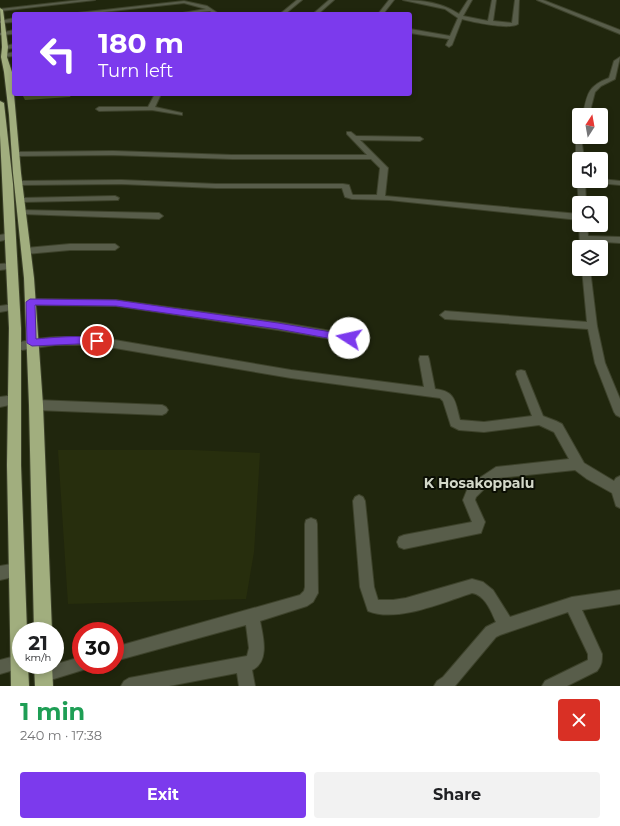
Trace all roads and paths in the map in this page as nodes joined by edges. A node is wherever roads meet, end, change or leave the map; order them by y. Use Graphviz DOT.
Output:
graph roads {
  1 [pos="93,0"];
  2 [pos="300,0"];
  3 [pos="332,0"];
  4 [pos="392,0"];
  5 [pos="405,0"];
  6 [pos="470,0"];
  7 [pos="494,0"];
  8 [pos="517,0"];
  9 [pos="539,0"];
  10 [pos="422,2"];
  11 [pos="0,10"];
  12 [pos="212,10"];
  13 [pos="90,12"];
  14 [pos="196,12"];
  15 [pos="214,12"];
  16 [pos="285,12"];
  17 [pos="317,12"];
  18 [pos="382,12"];
  19 [pos="460,17"];
  20 [pos="490,23"];
  21 [pos="4,27"];
  22 [pos="412,31"];
  23 [pos="620,31"];
  24 [pos="452,38"];
  25 [pos="449,45"];
  26 [pos="9,50"];
  27 [pos="620,59"];
  28 [pos="8,77"];
  29 [pos="612,79"];
  30 [pos="620,80"];
  31 [pos="157,96"];
  32 [pos="0,103"];
  33 [pos="152,108"];
  34 [pos="587,108"];
  35 [pos="99,109"];
  36 [pos="180,114"];
  37 [pos="420,139"];
  38 [pos="7,156"];
  39 [pos="373,157"];
  40 [pos="608,182"];
  41 [pos="19,183"];
  42 [pos="620,183"];
  43 [pos="115,198"];
  44 [pos="381,198"];
  45 [pos="21,200"];
  46 [pos="11,213"];
  47 [pos="159,216"];
  48 [pos="572,216"];
  49 [pos="6,237"];
  50 [pos="620,240"];
  51 [pos="608,241"];
  52 [pos="116,247"];
  53 [pos="26,251"];
  54 [pos="6,266"];
  55 [pos="587,276"];
  56 [pos="30,302"];
  57 [pos="14,307"];
  58 [pos="0,309"];
  59 [pos="445,315"];
  60 [pos="592,326"];
  61 [pos="349,338"];
  62 [pos="32,343"];
  63 [pos="15,347"];
  64 [pos="424,359"];
  65 [pos="521,374"];
  66 [pos="430,392"];
  67 [pos="15,400"];
  68 [pos="0,402"];
  69 [pos="36,406"];
  70 [pos="162,410"];
  71 [pos="620,412"];
  72 [pos="539,420"];
  73 [pos="576,464"];
  74 [pos="618,485"];
  75 [pos="359,501"];
  76 [pos="620,502"];
  77 [pos="311,524"];
  78 [pos="404,542"];
  79 [pos="17,570"];
  80 [pos="0,573"];
  81 [pos="620,597"];
  82 [pos="572,604"];
  83 [pos="252,616"];
  84 [pos="18,622"];
  85 [pos="42,622"];
  86 [pos="506,625"];
  87 [pos="124,652"];
  88 [pos="12,664"];
  89 [pos="243,664"];
  90 [pos="0,667"];
  91 [pos="72,667"];
  92 [pos="20,674"];
  93 [pos="44,675"];
  94 [pos="570,682"];
  95 [pos="446,685"];
  96 [pos="20,686"];
  97 [pos="129,686"];
  98 [pos="247,686"];
  99 [pos="550,686"];
  1 -- 11 [label="street"];
  2 -- 16 [label="street"];
  3 -- 17 [label="street"];
  4 -- 18 [label="street"];
  5 -- 10 [label="street"];
  6 -- 19 [label="street"];
  7 -- 20 [label="street"];
  8 -- 20 [label="street"];
  9 -- 23 [label="street"];
  10 -- 19 [label="street"];
  11 -- 21 [label="highway"];
  12 -- 13 [label="street"];
  12 -- 14 [label="street"];
  12 -- 15 [label="street"];
  19 -- 20 [label="street"];
  19 -- 24 [label="street"];
  21 -- 26 [label="highway"];
  22 -- 24 [label="street"];
  24 -- 25 [label="street"];
  26 -- 28 [label="highway"];
  27 -- 29 [label="street"];
  28 -- 38 [label="highway"];
  29 -- 30 [label="street"];
  29 -- 34 [label="street"];
  31 -- 33 [label="street"];
  32 -- 38 [label="highway"];
  33 -- 35 [label="street"];
  33 -- 36 [label="street"];
  37 -- 39 [label="street"];
  38 -- 39 [label="street"];
  38 -- 41 [label="highway"];
  38 -- 46 [label="highway"];
  39 -- 44 [label="street"];
  40 -- 42 [label="street"];
  41 -- 44 [label="street"];
  41 -- 45 [label="highway"];
  43 -- 45 [label="street"];
  44 -- 48 [label="street"];
  45 -- 46 [label="highway"];
  46 -- 47 [label="street"];
  46 -- 49 [label="highway"];
  46 -- 53 [label="highway"];
  49 -- 54 [label="highway"];
  50 -- 51 [label="street"];
  52 -- 53 [label="street"];
  53 -- 56 [label="highway"];
  54 -- 57 [label="highway"];
  55 -- 60 [label="street"];
  56 -- 61 [label="street"];
  56 -- 62 [label="highway"];
  57 -- 58 [label="street"];
  57 -- 63 [label="highway"];
  59 -- 60 [label="street"];
  60 -- 71 [label="street"];
  62 -- 63 [label="street"];
  62 -- 66 [label="street"];
  62 -- 69 [label="highway"];
  63 -- 67 [label="highway"];
  64 -- 66 [label="street"];
  65 -- 72 [label="street"];
  66 -- 72 [label="street"];
  67 -- 68 [label="street"];
  67 -- 79 [label="highway"];
  69 -- 70 [label="street"];
  69 -- 85 [label="highway"];
  72 -- 73 [label="street"];
  73 -- 74 [label="street"];
  73 -- 78 [label="street"];
  74 -- 76 [label="street"];
  75 -- 86 [label="street"];
  77 -- 83 [label="street"];
  79 -- 80 [label="street"];
  79 -- 84 [label="highway"];
  81 -- 82 [label="street"];
  82 -- 86 [label="street"];
  82 -- 94 [label="street"];
  83 -- 87 [label="street"];
  83 -- 89 [label="street"];
  86 -- 95 [label="street"];
  88 -- 90 [label="street"];
  89 -- 97 [label="street"];
  89 -- 98 [label="street"];
  91 -- 93 [label="street"];
  92 -- 96 [label="highway"];
  94 -- 99 [label="street"];
}
